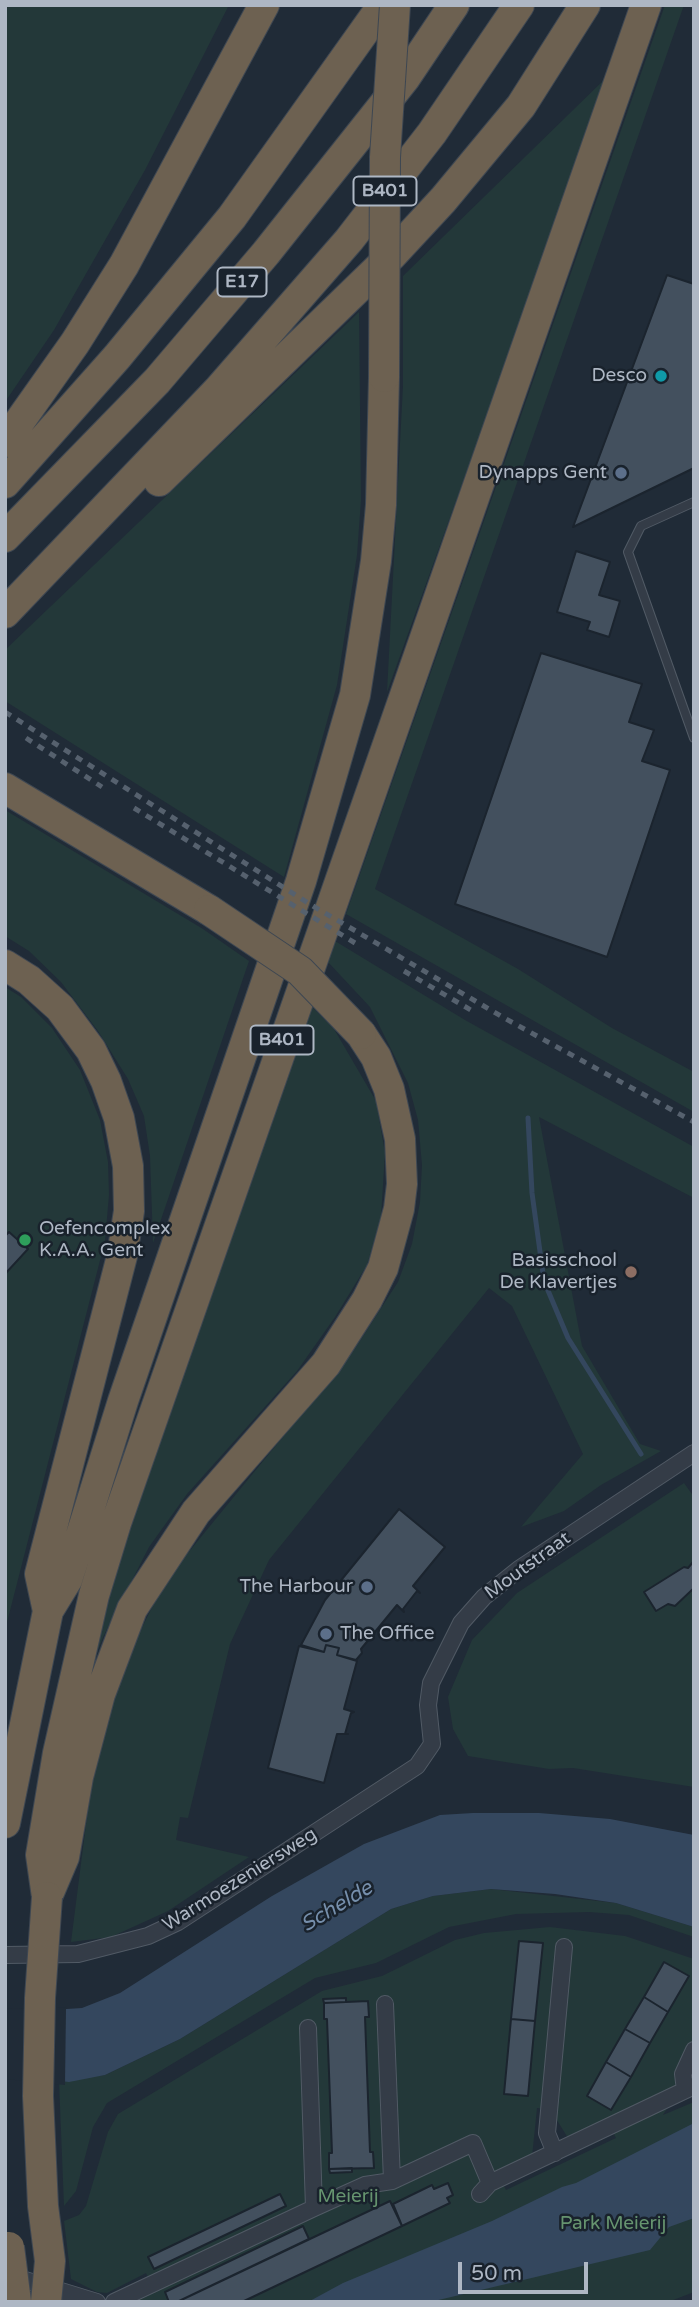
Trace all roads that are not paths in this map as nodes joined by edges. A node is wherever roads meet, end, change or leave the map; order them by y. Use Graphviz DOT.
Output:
graph roads {
  1 [pos="264,5"];
  2 [pos="383,5"];
  3 [pos="395,5"];
  4 [pos="454,5"];
  5 [pos="519,5"];
  6 [pos="585,5"];
  7 [pos="646,5"];
  8 [pos="5,442"];
  9 [pos="5,483"];
  10 [pos="694,502"];
  11 [pos="95,522"];
  12 [pos="5,537"];
  13 [pos="5,613"];
  14 [pos="694,738"];
  15 [pos="5,789"];
  16 [pos="5,965"];
  17 [pos="694,1453"];
  18 [pos="48,1611"];
  19 [pos="417,1766"];
  20 [pos="5,1823"];
  21 [pos="47,1897"];
  22 [pos="564,1947"];
  23 [pos="5,1955"];
  24 [pos="385,2004"];
  25 [pos="308,2028"];
  26 [pos="694,2050"];
  27 [pos="690,2088"];
  28 [pos="555,2153"];
  29 [pos="392,2181"];
  30 [pos="314,2207"];
  31 [pos="5,2240"];
  32 [pos="50,2261"];
  33 [pos="5,2274"];
  34 [pos="16,2302"];
  35 [pos="46,2302"];
  36 [pos="67,2302"];
  37 [pos="96,2302"];
  38 [pos="114,2302"];
  1 -- 8 [label="highway"];
  2 -- 9 [label="highway, E17"];
  3 -- 18 [label="highway, B401, bridge"];
  4 -- 12 [label="highway, E17"];
  5 -- 11 [label="highway, E17"];
  6 -- 11 [label="highway"];
  7 -- 21 [label="highway, B401"];
  10 -- 14 [label="lane"];
  11 -- 13 [label="highway, E17"];
  15 -- 21 [label="highway, B401, bridge"];
  16 -- 18 [label="highway, B401"];
  17 -- 19 [label="street, Moutstraat"];
  18 -- 20 [label="highway, B401"];
  19 -- 23 [label="street, Warmoezeniersweg"];
  21 -- 32 [label="highway, B401, bridge"];
  22 -- 28 [label="street"];
  24 -- 29 [label="street"];
  25 -- 30 [label="street"];
  26 -- 27 [label="street"];
  27 -- 28 [label="street"];
  28 -- 29 [label="street"];
  29 -- 30 [label="street"];
  30 -- 38 [label="street"];
  31 -- 34 [label="highway, bridge"];
  32 -- 35 [label="highway, B401, bridge"];
  32 -- 36 [label="highway"];
  33 -- 37 [label="street"];
}
